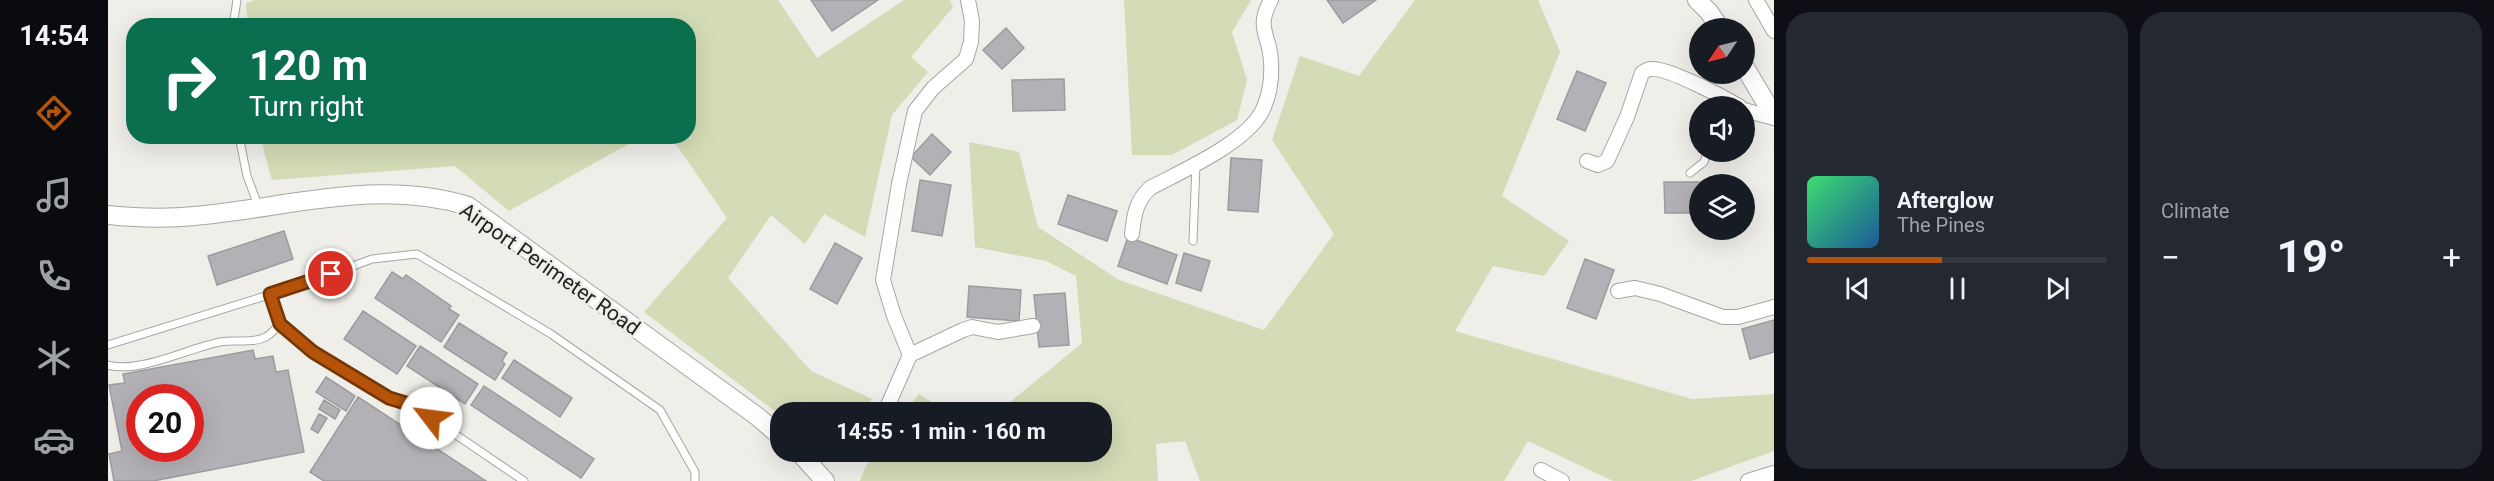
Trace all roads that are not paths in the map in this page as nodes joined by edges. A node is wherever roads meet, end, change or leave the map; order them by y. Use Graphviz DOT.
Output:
graph roads {
  1 [pos="237,0"];
  2 [pos="968,0"];
  3 [pos="1270,0"];
  4 [pos="1697,0"];
  5 [pos="1756,0"];
  6 [pos="234,18"];
  7 [pos="1713,18"];
  8 [pos="1774,31"];
  9 [pos="1755,84"];
  10 [pos="1716,96"];
  11 [pos="1755,113"];
  12 [pos="1774,117"];
  13 [pos="241,144"];
  14 [pos="1587,161"];
  15 [pos="1704,162"];
  16 [pos="1196,164"];
  17 [pos="1690,173"];
  18 [pos="259,208"];
  19 [pos="108,215"];
  20 [pos="1132,234"];
  21 [pos="1193,241"];
  22 [pos="1618,291"];
  23 [pos="270,294"];
  24 [pos="1774,307"];
  25 [pos="280,324"];
  26 [pos="1033,326"];
  27 [pos="108,345"];
  28 [pos="910,355"];
  29 [pos="108,364"];
  30 [pos="889,402"];
  31 [pos="770,427"];
  32 [pos="809,462"];
  33 [pos="1541,470"];
  34 [pos="1773,476"];
  35 [pos="524,481"];
  36 [pos="695,481"];
  37 [pos="825,481"];
  38 [pos="1562,481"];
  39 [pos="1748,481"];
  1 -- 6 [label="lane"];
  2 -- 28 [label="street"];
  3 -- 16 [label="street"];
  4 -- 7 [label="street"];
  5 -- 8 [label="street"];
  9 -- 12 [label="street"];
  10 -- 14 [label="street"];
  11 -- 12 [label="street"];
  13 -- 18 [label="lane"];
  15 -- 17 [label="lane"];
  16 -- 20 [label="street"];
  16 -- 21 [label="lane"];
  18 -- 19 [label="street, Airport Perimeter Road"];
  18 -- 31 [label="street, Airport Perimeter Road"];
  22 -- 24 [label="street"];
  23 -- 25 [label="lane"];
  23 -- 27 [label="lane"];
  23 -- 36 [label="lane"];
  25 -- 29 [label="lane"];
  25 -- 35 [label="lane"];
  26 -- 28 [label="street"];
  28 -- 30 [label="street"];
  32 -- 37 [label="street"];
  33 -- 38 [label="street"];
  34 -- 39 [label="street"];
}
